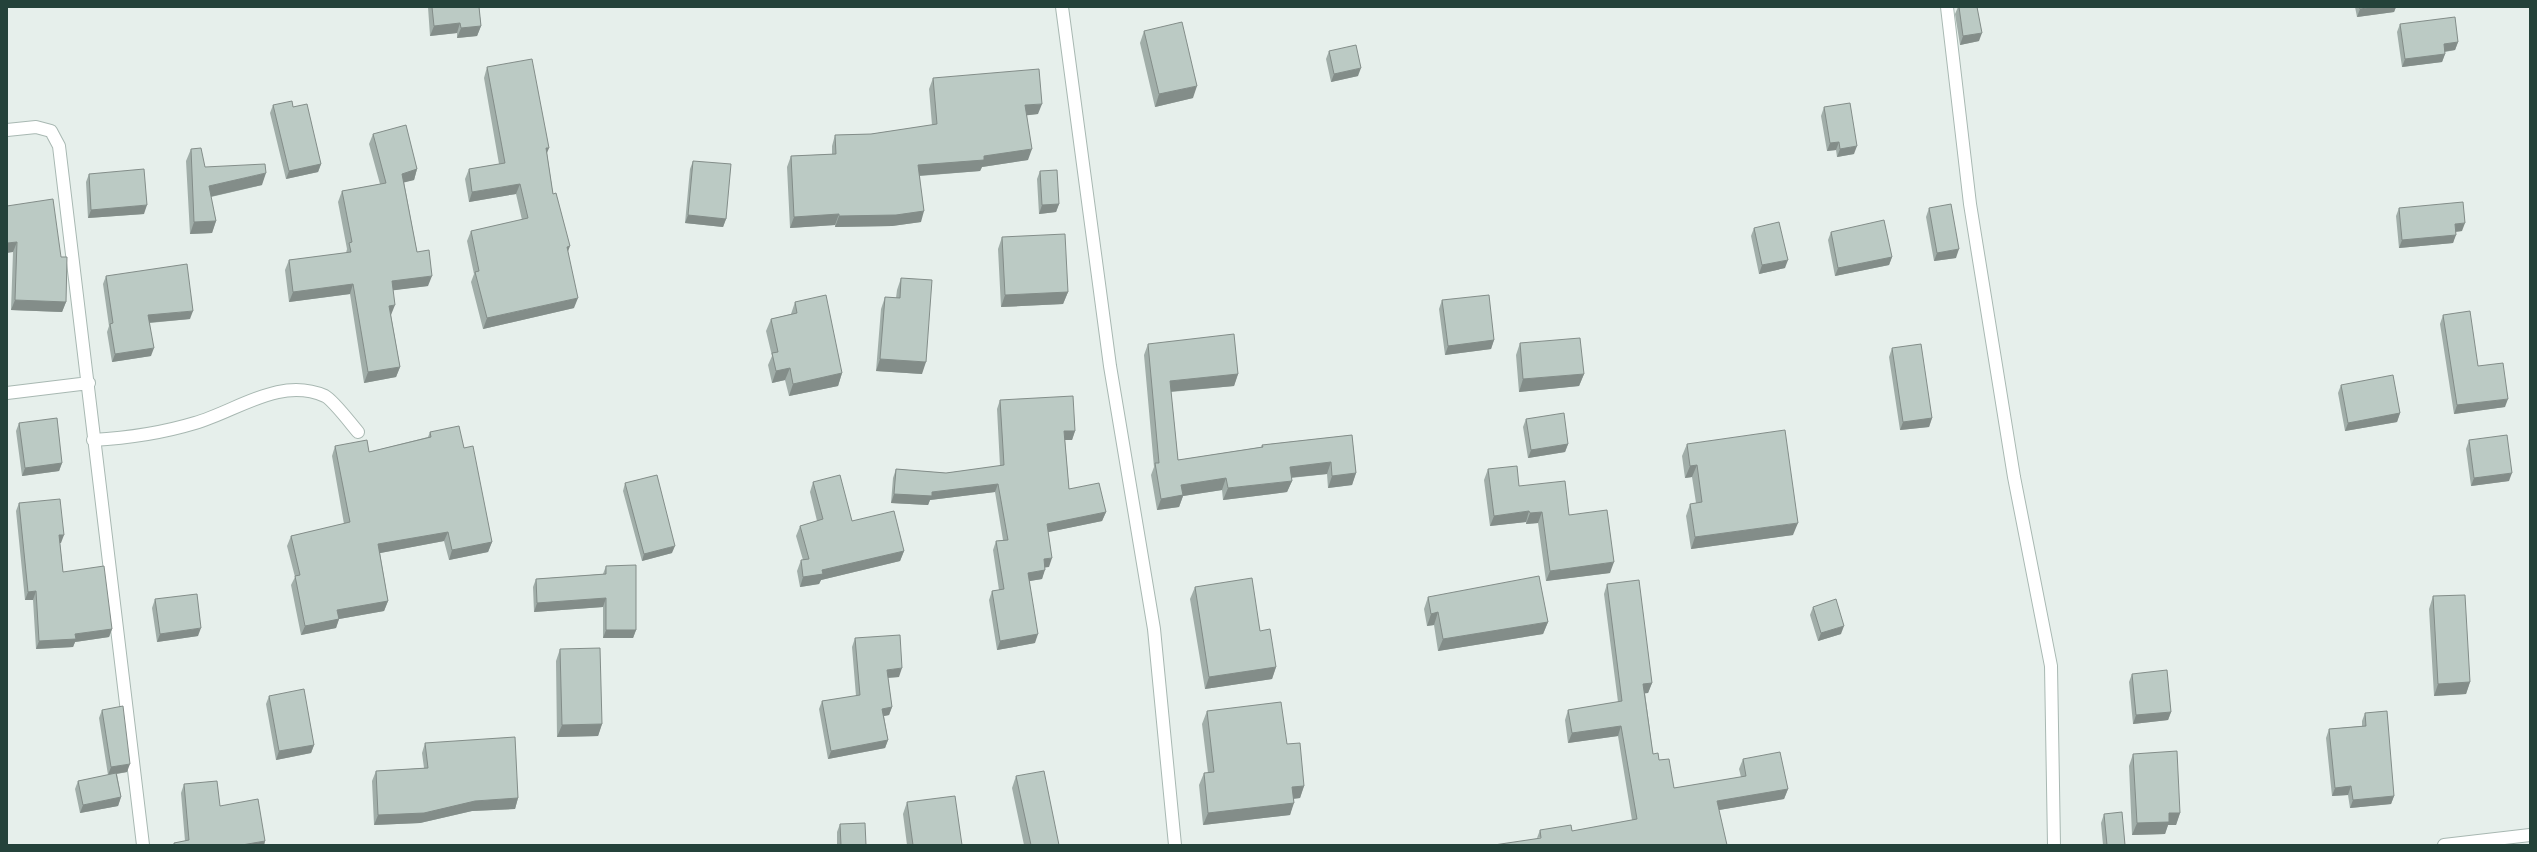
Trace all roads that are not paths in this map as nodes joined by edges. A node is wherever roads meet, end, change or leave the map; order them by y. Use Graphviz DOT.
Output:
graph roads {
  1 [pos="1062,7"];
  2 [pos="1947,7"];
  3 [pos="7,130"];
  4 [pos="89,383"];
  5 [pos="7,393"];
  6 [pos="358,432"];
  7 [pos="93,440"];
  8 [pos="2530,835"];
  9 [pos="143,845"];
  10 [pos="1175,845"];
  11 [pos="2054,845"];
  12 [pos="2444,845"];
  1 -- 10 [label="street"];
  2 -- 11 [label="street"];
  3 -- 4 [label="street"];
  4 -- 5 [label="street"];
  4 -- 7 [label="street"];
  6 -- 7 [label="street"];
  7 -- 9 [label="street"];
  8 -- 12 [label="street"];
}
